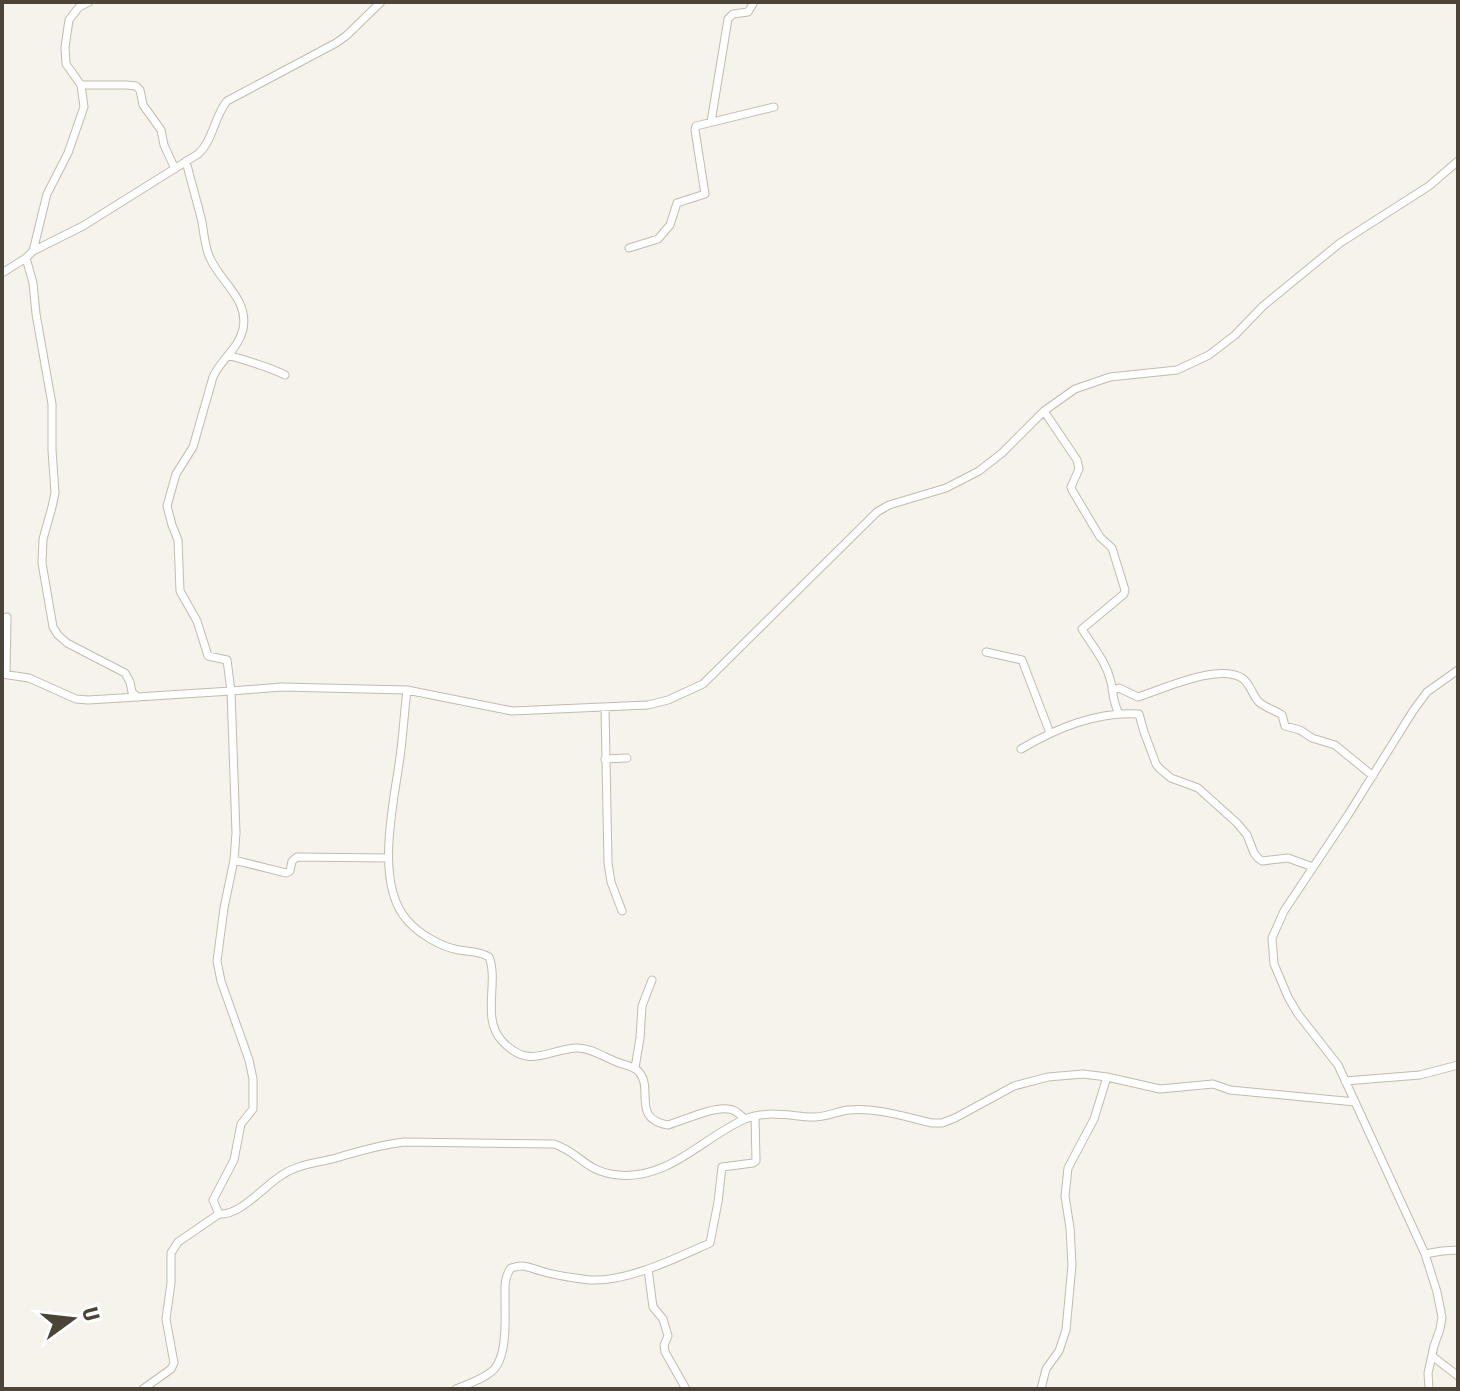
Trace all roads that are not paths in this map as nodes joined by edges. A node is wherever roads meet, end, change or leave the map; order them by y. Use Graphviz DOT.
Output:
graph roads {
  1 [pos="89,2"];
  2 [pos="381,2"];
  3 [pos="754,2"];
  4 [pos="81,85"];
  5 [pos="774,107"];
  6 [pos="711,122"];
  7 [pos="186,161"];
  8 [pos="1458,161"];
  9 [pos="175,169"];
  10 [pos="629,248"];
  11 [pos="30,254"];
  12 [pos="2,273"];
  13 [pos="228,355"];
  14 [pos="285,375"];
  15 [pos="1044,411"];
  16 [pos="7,617"];
  17 [pos="986,652"];
  18 [pos="1458,670"];
  19 [pos="4,674"];
  20 [pos="407,690"];
  21 [pos="1112,690"];
  22 [pos="231,691"];
  23 [pos="137,697"];
  24 [pos="605,708"];
  25 [pos="1119,714"];
  26 [pos="1050,733"];
  27 [pos="1021,749"];
  28 [pos="627,758"];
  29 [pos="605,759"];
  30 [pos="1373,776"];
  31 [pos="388,858"];
  32 [pos="234,860"];
  33 [pos="1313,867"];
  34 [pos="622,911"];
  35 [pos="652,980"];
  36 [pos="1458,1065"];
  37 [pos="635,1068"];
  38 [pos="1107,1077"];
  39 [pos="1345,1081"];
  40 [pos="1355,1102"];
  41 [pos="755,1116"];
  42 [pos="745,1119"];
  43 [pos="219,1214"];
  44 [pos="1458,1250"];
  45 [pos="1425,1254"];
  46 [pos="648,1269"];
  47 [pos="1432,1356"];
  48 [pos="1458,1376"];
  49 [pos="143,1389"];
  50 [pos="456,1389"];
  51 [pos="686,1389"];
  52 [pos="1041,1389"];
  53 [pos="1429,1389"];
  1 -- 4 [label="street"];
  2 -- 7 [label="street"];
  3 -- 6 [label="street"];
  4 -- 9 [label="street"];
  4 -- 11 [label="street"];
  5 -- 6 [label="street"];
  6 -- 10 [label="street"];
  7 -- 9 [label="street"];
  7 -- 13 [label="street"];
  8 -- 15 [label="street"];
  9 -- 11 [label="street"];
  11 -- 12 [label="street"];
  11 -- 23 [label="street"];
  13 -- 14 [label="street"];
  13 -- 22 [label="street"];
  15 -- 21 [label="street"];
  15 -- 24 [label="street"];
  16 -- 19 [label="street"];
  17 -- 26 [label="street"];
  18 -- 30 [label="street"];
  19 -- 23 [label="street"];
  20 -- 22 [label="street"];
  20 -- 24 [label="street"];
  20 -- 31 [label="street"];
  21 -- 25 [label="street"];
  21 -- 30 [label="street"];
  22 -- 23 [label="street"];
  22 -- 32 [label="street"];
  24 -- 29 [label="street"];
  25 -- 26 [label="street"];
  25 -- 33 [label="street"];
  26 -- 27 [label="street"];
  28 -- 29 [label="street"];
  29 -- 34 [label="street"];
  30 -- 33 [label="street"];
  31 -- 32 [label="street"];
  31 -- 37 [label="street"];
  32 -- 43 [label="street"];
  33 -- 39 [label="street"];
  35 -- 37 [label="street"];
  36 -- 39 [label="street"];
  37 -- 42 [label="street"];
  38 -- 40 [label="street"];
  38 -- 41 [label="street"];
  38 -- 52 [label="street"];
  39 -- 40 [label="street"];
  40 -- 45 [label="street"];
  41 -- 42 [label="street"];
  41 -- 46 [label="street"];
  42 -- 43 [label="street"];
  43 -- 49 [label="street"];
  44 -- 45 [label="street"];
  45 -- 47 [label="street"];
  46 -- 50 [label="street"];
  46 -- 51 [label="street"];
  47 -- 48 [label="street"];
  47 -- 53 [label="street"];
}
